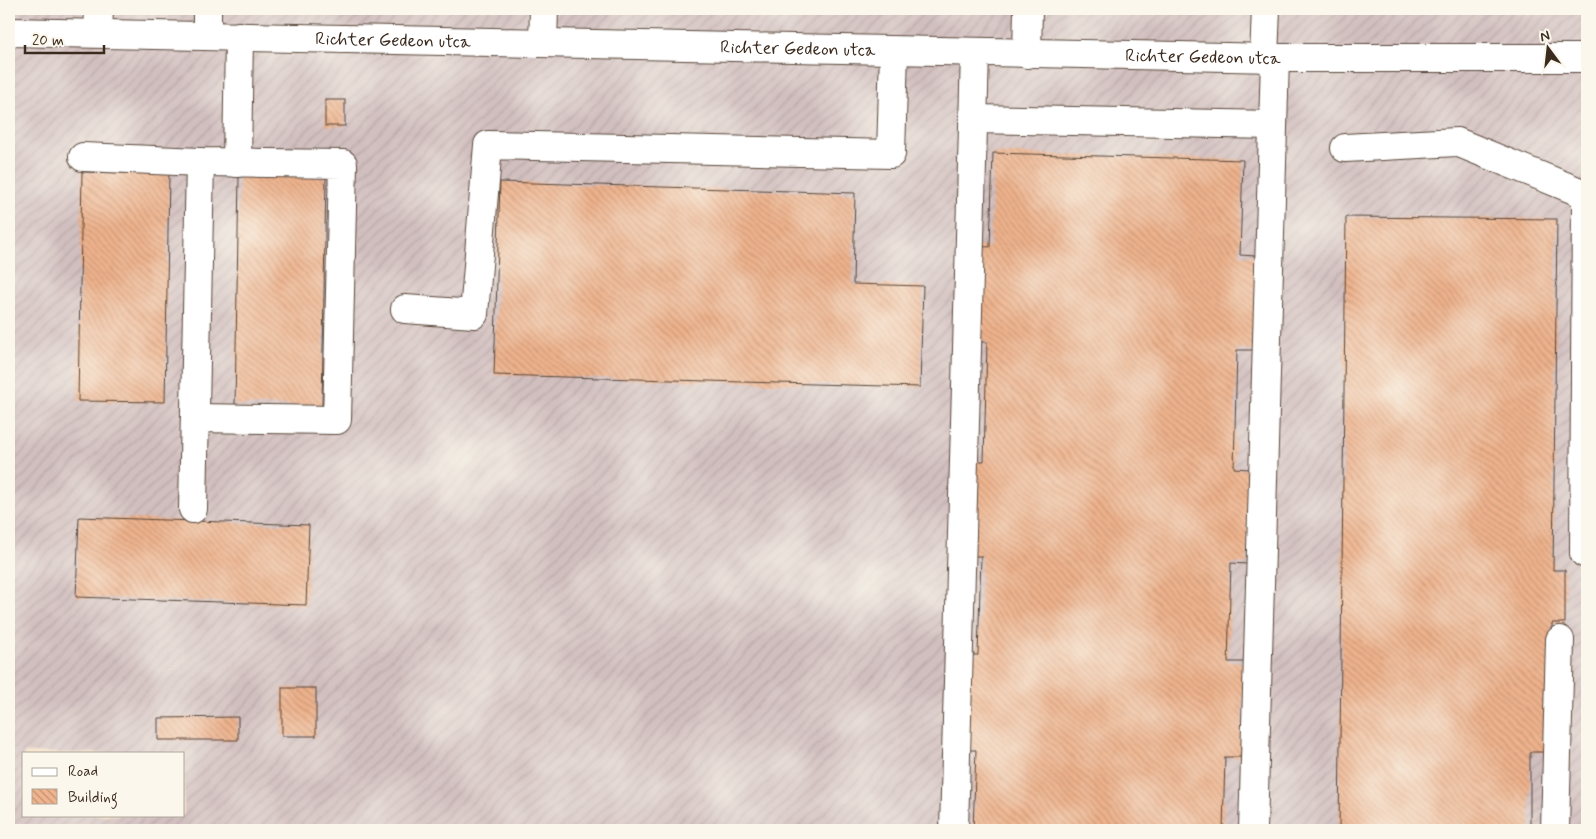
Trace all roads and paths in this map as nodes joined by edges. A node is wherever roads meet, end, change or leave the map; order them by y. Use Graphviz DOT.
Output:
graph roads {
  1 [pos="207,9"];
  2 [pos="544,9"];
  3 [pos="1028,9"];
  4 [pos="1266,9"];
  5 [pos="98,21"];
  6 [pos="9,32"];
  7 [pos="207,36"];
  8 [pos="239,36"];
  9 [pos="544,43"];
  10 [pos="894,51"];
  11 [pos="975,52"];
  12 [pos="1027,54"];
  13 [pos="1269,58"];
  14 [pos="1587,58"];
  15 [pos="974,119"];
  16 [pos="1273,125"];
  17 [pos="1345,148"];
  18 [pos="83,157"];
  19 [pos="200,162"];
  20 [pos="237,163"];
  21 [pos="1587,195"];
  22 [pos="405,309"];
  23 [pos="195,418"];
  24 [pos="193,509"];
  25 [pos="1584,553"];
  26 [pos="1560,640"];
  27 [pos="954,830"];
  28 [pos="1253,830"];
  29 [pos="1555,830"];
  1 -- 7 [label="street"];
  2 -- 9 [label="street"];
  3 -- 12 [label="street"];
  4 -- 13 [label="street"];
  5 -- 6 [label="street, Richter Gedeon utca"];
  5 -- 7 [label="street, Richter Gedeon utca"];
  7 -- 8 [label="street, Richter Gedeon utca"];
  8 -- 9 [label="street, Richter Gedeon utca"];
  8 -- 20 [label="street"];
  9 -- 10 [label="street, Richter Gedeon utca"];
  10 -- 11 [label="street, Richter Gedeon utca"];
  10 -- 22 [label="street"];
  11 -- 12 [label="street, Richter Gedeon utca"];
  11 -- 15 [label="street"];
  12 -- 13 [label="street, Richter Gedeon utca"];
  13 -- 14 [label="street, Richter Gedeon utca"];
  13 -- 16 [label="street"];
  15 -- 16 [label="street"];
  15 -- 27 [label="street"];
  16 -- 28 [label="street"];
  17 -- 21 [label="street"];
  18 -- 19 [label="street"];
  19 -- 20 [label="street"];
  19 -- 23 [label="street"];
  20 -- 23 [label="street"];
  21 -- 25 [label="street"];
  23 -- 24 [label="street"];
  26 -- 29 [label="street"];
}
